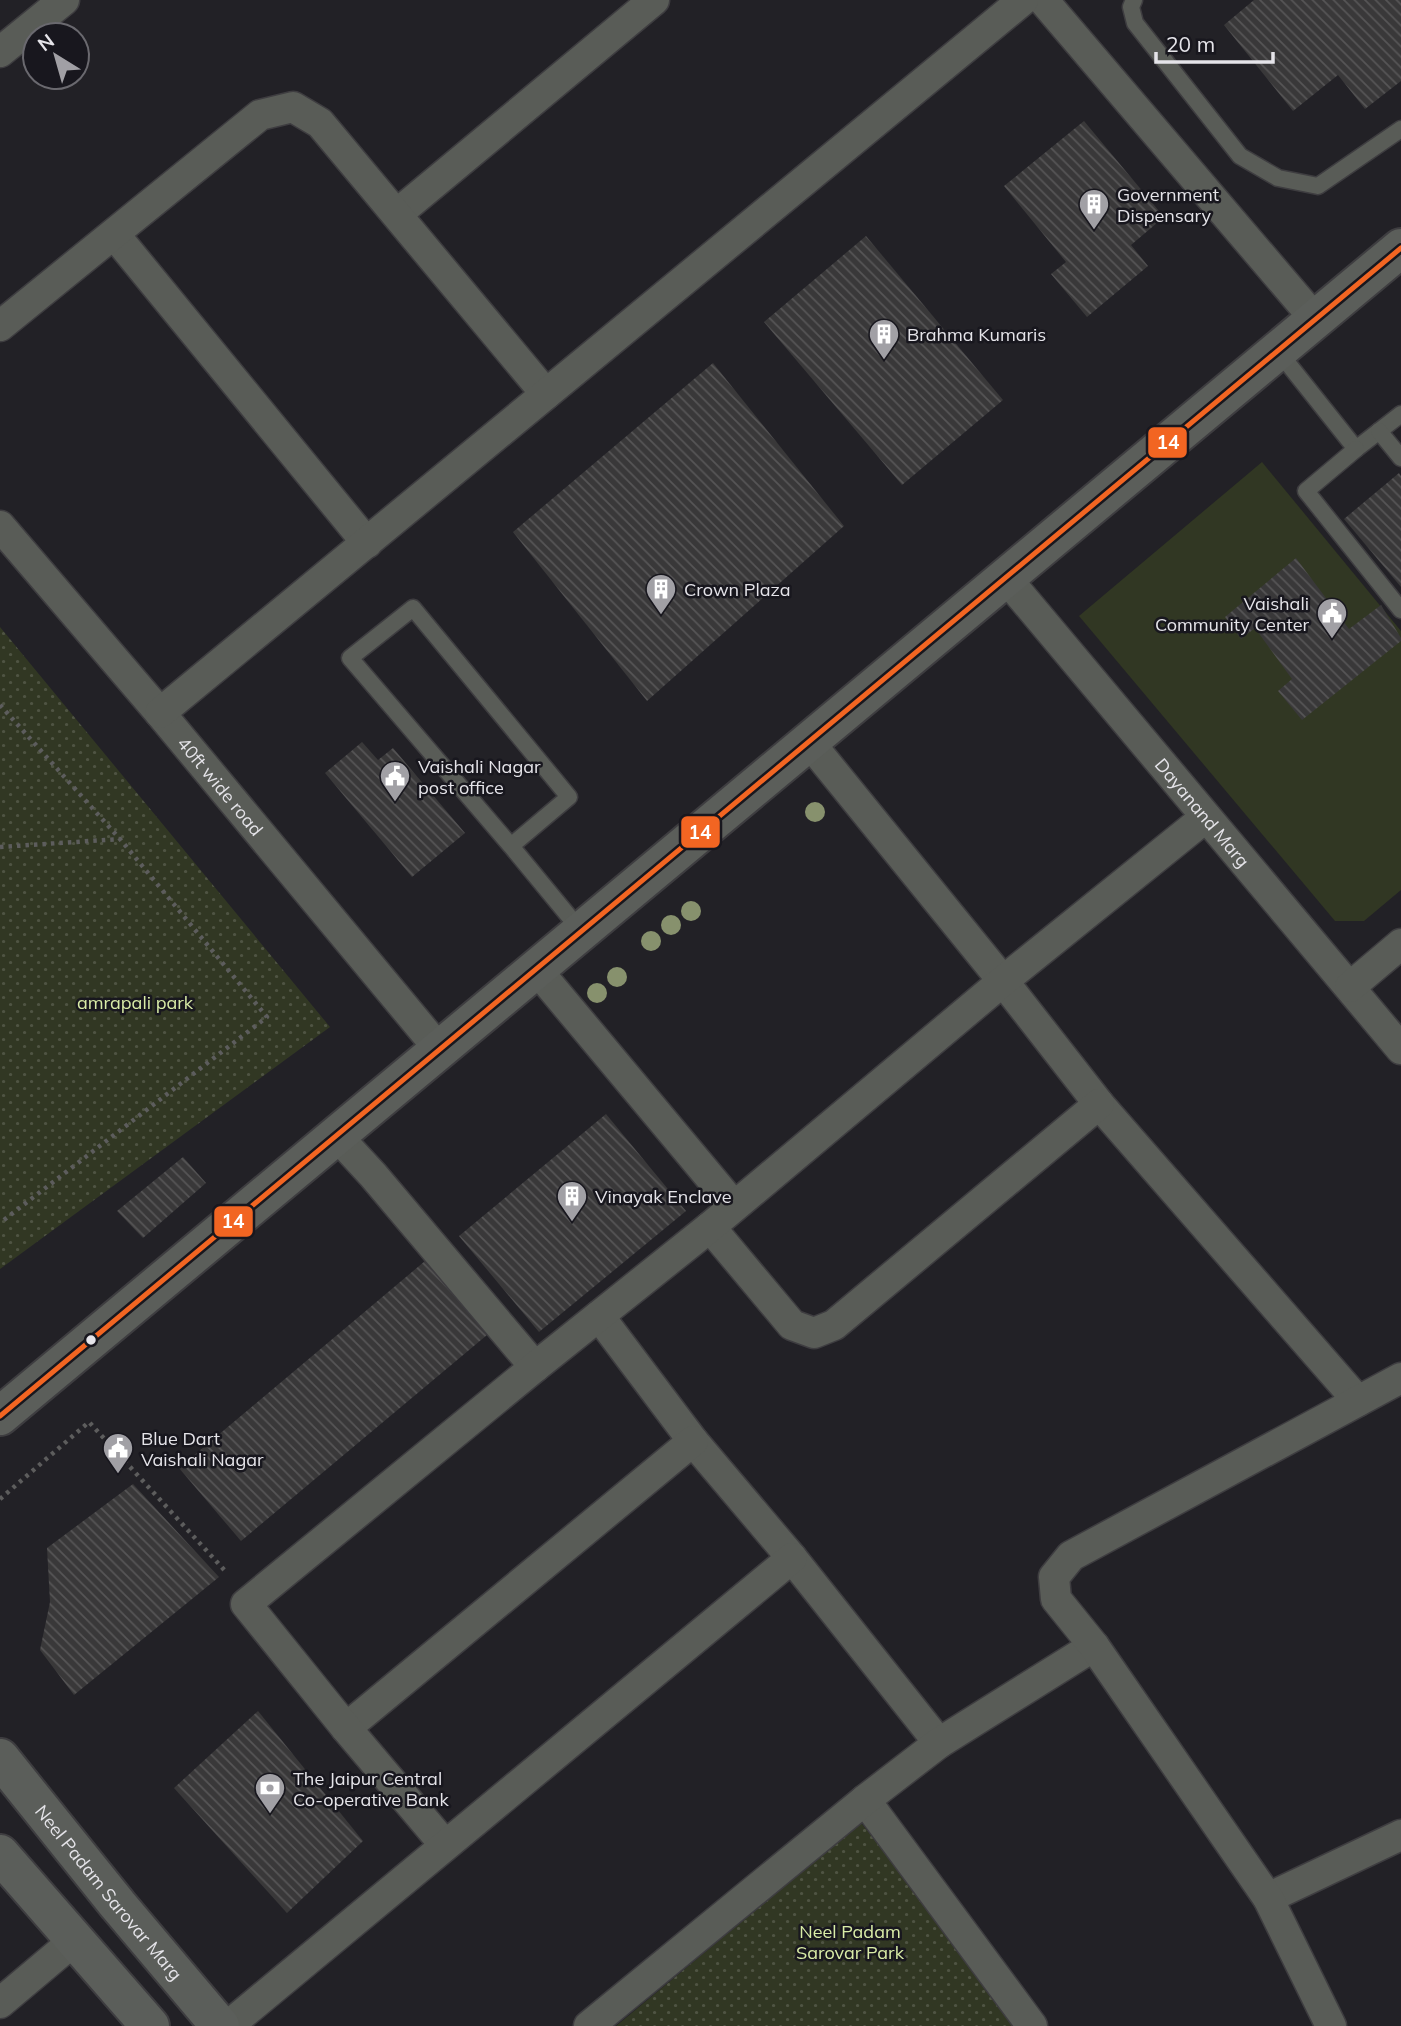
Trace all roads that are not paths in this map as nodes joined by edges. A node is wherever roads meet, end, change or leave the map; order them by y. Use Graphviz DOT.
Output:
graph roads {
  1 [pos="64,0"];
  2 [pos="654,0"];
  3 [pos="1023,0"];
  4 [pos="1044,0"];
  5 [pos="1134,0"];
  6 [pos="0,52"];
  7 [pos="1401,128"];
  8 [pos="397,214"];
  9 [pos="114,234"];
  10 [pos="1401,248"];
  11 [pos="1315,319"];
  12 [pos="0,327"];
  13 [pos="1278,351"];
  14 [pos="546,394"];
  15 [pos="1401,414"];
  16 [pos="1379,431"];
  17 [pos="1356,449"];
  18 [pos="1401,458"];
  19 [pos="0,526"];
  20 [pos="367,543"];
  21 [pos="1006,578"];
  22 [pos="1401,610"];
  23 [pos="160,713"];
  24 [pos="809,742"];
  25 [pos="1206,817"];
  26 [pos="511,846"];
  27 [pos="581,931"];
  28 [pos="1401,944"];
  29 [pos="537,970"];
  30 [pos="1003,981"];
  31 [pos="1350,987"];
  32 [pos="439,1049"];
  33 [pos="1401,1049"];
  34 [pos="1099,1104"];
  35 [pos="336,1135"];
  36 [pos="734,1206"];
  37 [pos="710,1227"];
  38 [pos="599,1316"];
  39 [pos="535,1367"];
  40 [pos="1401,1378"];
  41 [pos="1358,1401"];
  42 [pos="3,1417"];
  43 [pos="693,1441"];
  44 [pos="792,1558"];
  45 [pos="1094,1646"];
  46 [pos="346,1728"];
  47 [pos="939,1743"];
  48 [pos="0,1758"];
  49 [pos="865,1800"];
  50 [pos="1401,1835"];
  51 [pos="445,1845"];
  52 [pos="0,1854"];
  53 [pos="1268,1898"];
  54 [pos="76,1939"];
  55 [pos="0,2003"];
  56 [pos="150,2026"];
  57 [pos="220,2026"];
  58 [pos="228,2026"];
  59 [pos="589,2026"];
  60 [pos="1032,2026"];
  61 [pos="1331,2026"];
  1 -- 6 [label="street"];
  2 -- 8 [label="street"];
  3 -- 14 [label="street"];
  4 -- 11 [label="street"];
  5 -- 7 [label="lane"];
  8 -- 9 [label="street"];
  8 -- 14 [label="street"];
  9 -- 12 [label="street"];
  9 -- 20 [label="street"];
  10 -- 11 [label="street"];
  11 -- 13 [label="street"];
  13 -- 17 [label="lane"];
  13 -- 21 [label="street"];
  14 -- 20 [label="street"];
  15 -- 16 [label="lane"];
  16 -- 17 [label="lane"];
  16 -- 18 [label="lane"];
  17 -- 22 [label="lane"];
  19 -- 23 [label="street, 40ft wide road"];
  20 -- 23 [label="street"];
  21 -- 24 [label="street"];
  21 -- 25 [label="street, Dayanand Marg"];
  23 -- 32 [label="street, 40ft wide road"];
  24 -- 27 [label="street"];
  24 -- 30 [label="street"];
  25 -- 30 [label="street"];
  25 -- 31 [label="street, Dayanand Marg"];
  26 -- 26 [label="lane"];
  26 -- 27 [label="lane"];
  27 -- 29 [label="street"];
  28 -- 31 [label="street"];
  29 -- 32 [label="street"];
  29 -- 36 [label="street"];
  30 -- 34 [label="street"];
  30 -- 36 [label="street"];
  31 -- 33 [label="street, Dayanand Marg"];
  32 -- 35 [label="street"];
  34 -- 37 [label="street"];
  34 -- 41 [label="street"];
  35 -- 39 [label="street"];
  35 -- 42 [label="street"];
  36 -- 37 [label="street"];
  37 -- 38 [label="street"];
  38 -- 39 [label="street"];
  38 -- 43 [label="street"];
  39 -- 46 [label="street"];
  40 -- 41 [label="street"];
  41 -- 45 [label="street"];
  43 -- 44 [label="street"];
  43 -- 46 [label="street"];
  44 -- 47 [label="street"];
  44 -- 51 [label="street"];
  45 -- 47 [label="street"];
  45 -- 53 [label="street"];
  46 -- 51 [label="street"];
  47 -- 49 [label="street"];
  48 -- 57 [label="street, Neel Padam Sarovar Marg"];
  49 -- 59 [label="street"];
  49 -- 60 [label="street"];
  50 -- 53 [label="street"];
  51 -- 58 [label="street"];
  52 -- 54 [label="street"];
  53 -- 61 [label="street"];
  54 -- 55 [label="street"];
  54 -- 56 [label="street"];
}
